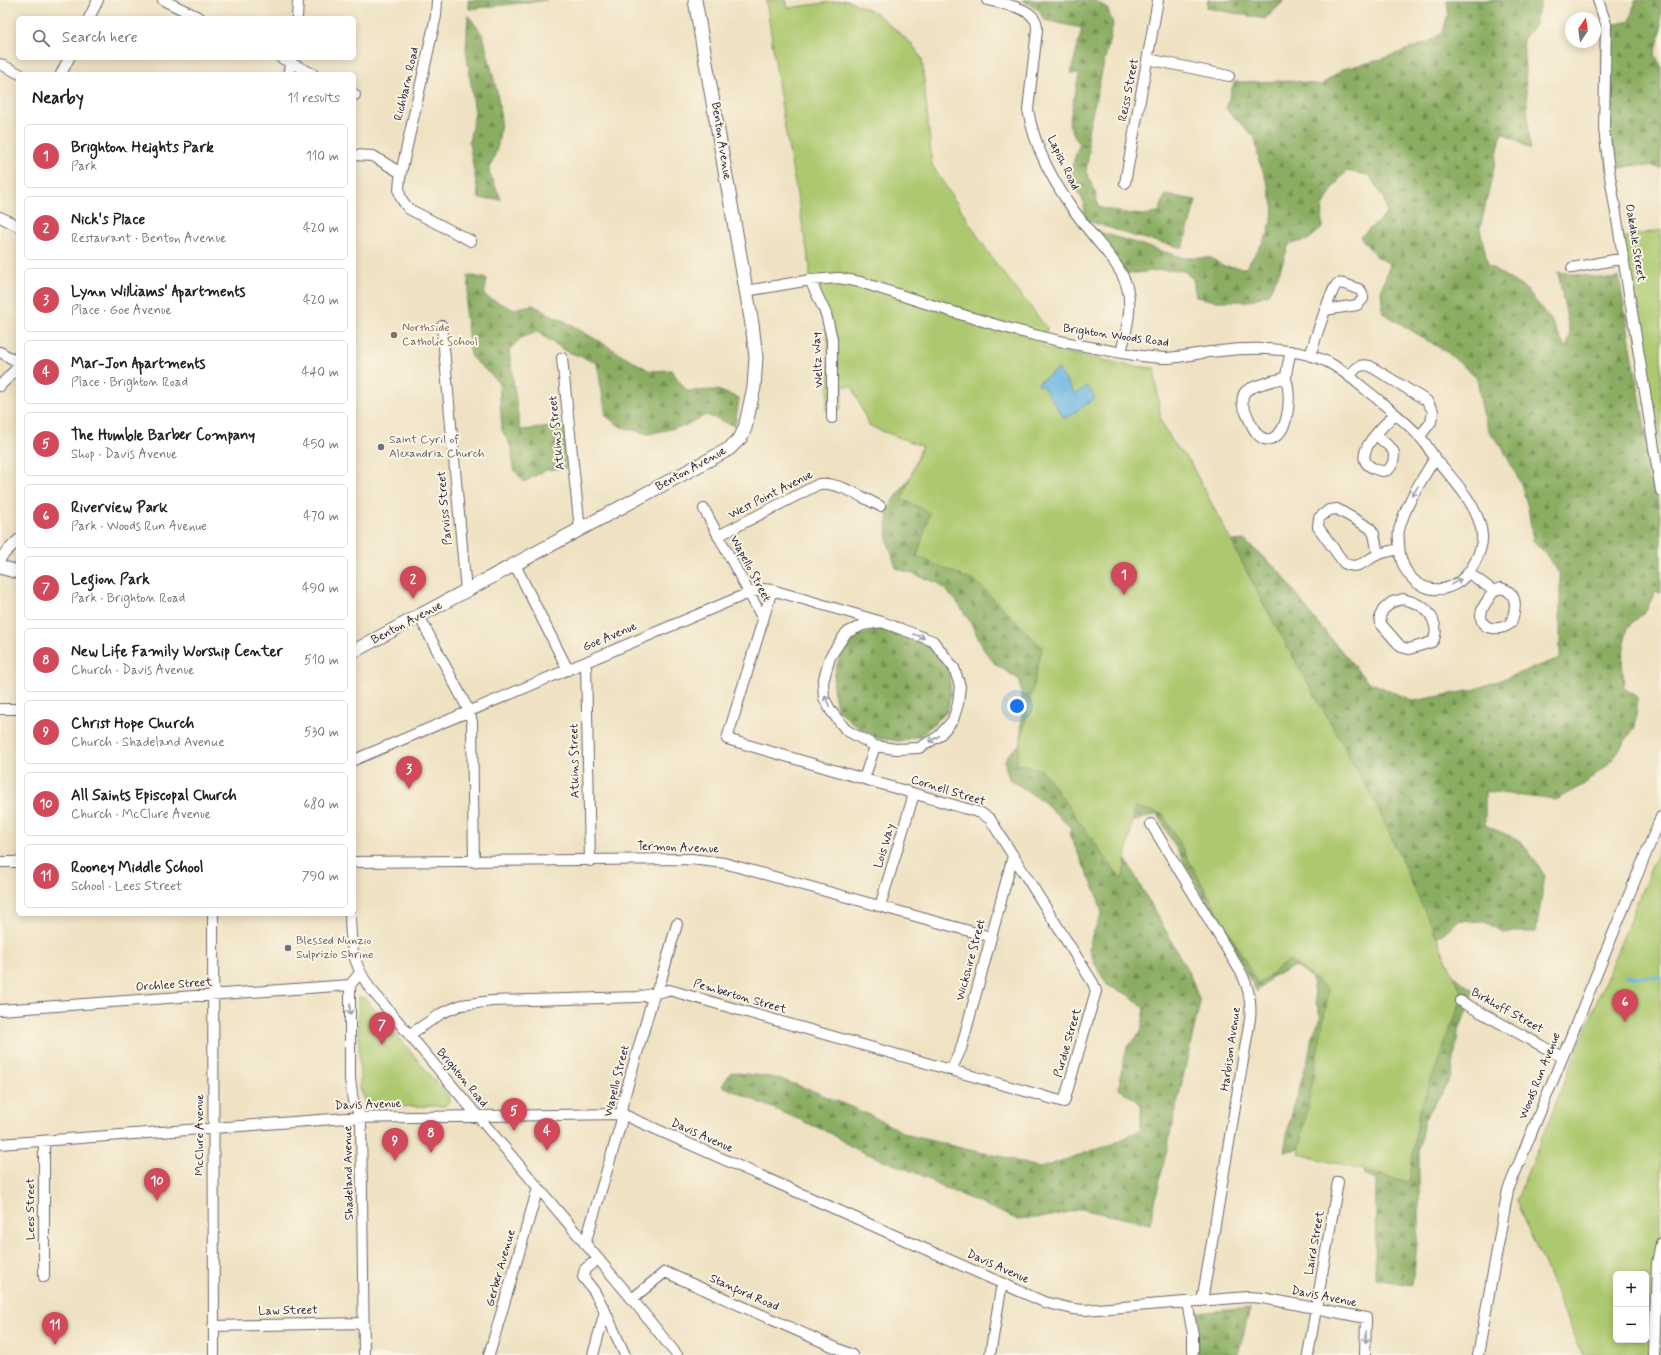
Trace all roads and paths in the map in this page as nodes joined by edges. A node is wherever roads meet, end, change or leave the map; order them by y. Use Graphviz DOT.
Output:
graph roads {
  1 [pos="98,0"];
  2 [pos="163,0"];
  3 [pos="298,0"];
  4 [pos="437,0"];
  5 [pos="695,0"];
  6 [pos="987,0"];
  7 [pos="1158,0"];
  8 [pos="1598,0"];
  9 [pos="90,16"];
  10 [pos="196,16"];
  11 [pos="297,16"];
  12 [pos="1148,59"];
  13 [pos="68,60"];
  14 [pos="292,61"];
  15 [pos="0,64"];
  16 [pos="16,72"];
  17 [pos="62,72"];
  18 [pos="289,72"];
  19 [pos="310,72"];
  20 [pos="1229,76"];
  21 [pos="356,155"];
  22 [pos="401,173"];
  23 [pos="1125,183"];
  24 [pos="0,216"];
  25 [pos="16,225"];
  26 [pos="471,241"];
  27 [pos="1624,258"];
  28 [pos="1572,268"];
  29 [pos="810,280"];
  30 [pos="746,291"];
  31 [pos="1325,310"];
  32 [pos="442,326"];
  33 [pos="1291,351"];
  34 [pos="0,352"];
  35 [pos="1121,353"];
  36 [pos="1310,356"];
  37 [pos="562,358"];
  38 [pos="16,361"];
  39 [pos="16,369"];
  40 [pos="1350,376"];
  41 [pos="1286,378"];
  42 [pos="0,386"];
  43 [pos="1395,414"];
  44 [pos="832,418"];
  45 [pos="1376,435"];
  46 [pos="1420,436"];
  47 [pos="1435,458"];
  48 [pos="1661,491"];
  49 [pos="880,506"];
  50 [pos="704,509"];
  51 [pos="580,530"];
  52 [pos="718,536"];
  53 [pos="16,542"];
  54 [pos="1399,550"];
  55 [pos="1378,554"];
  56 [pos="0,560"];
  57 [pos="515,565"];
  58 [pos="0,568"];
  59 [pos="16,572"];
  60 [pos="1469,573"];
  61 [pos="772,590"];
  62 [pos="1429,590"];
  63 [pos="466,591"];
  64 [pos="1494,591"];
  65 [pos="749,593"];
  66 [pos="1423,607"];
  67 [pos="419,616"];
  68 [pos="763,619"];
  69 [pos="882,622"];
  70 [pos="356,651"];
  71 [pos="586,662"];
  72 [pos="568,670"];
  73 [pos="0,709"];
  74 [pos="16,709"];
  75 [pos="469,711"];
  76 [pos="727,739"];
  77 [pos="875,746"];
  78 [pos="356,759"];
  79 [pos="864,779"];
  80 [pos="914,794"];
  81 [pos="1661,817"];
  82 [pos="1151,824"];
  83 [pos="1013,856"];
  84 [pos="590,860"];
  85 [pos="0,862"];
  86 [pos="16,862"];
  87 [pos="356,862"];
  88 [pos="474,862"];
  89 [pos="880,906"];
  90 [pos="213,916"];
  91 [pos="350,916"];
  92 [pos="677,924"];
  93 [pos="991,937"];
  94 [pos="360,973"];
  95 [pos="350,985"];
  96 [pos="1096,991"];
  97 [pos="656,993"];
  98 [pos="213,995"];
  99 [pos="1460,1000"];
  100 [pos="0,1010"];
  101 [pos="409,1035"];
  102 [pos="1562,1057"];
  103 [pos="951,1070"];
  104 [pos="1064,1102"];
  105 [pos="622,1114"];
  106 [pos="478,1117"];
  107 [pos="361,1118"];
  108 [pos="213,1127"];
  109 [pos="44,1141"];
  110 [pos="0,1144"];
  111 [pos="1338,1182"];
  112 [pos="538,1188"];
  113 [pos="1661,1243"];
  114 [pos="585,1244"];
  115 [pos="598,1259"];
  116 [pos="44,1277"];
  117 [pos="1002,1283"];
  118 [pos="632,1299"];
  119 [pos="1202,1301"];
  120 [pos="1187,1302"];
  121 [pos="1317,1310"];
  122 [pos="606,1311"];
  123 [pos="364,1323"];
  124 [pos="213,1326"];
  125 [pos="1193,1351"];
  126 [pos="214,1355"];
  127 [pos="364,1355"];
  128 [pos="489,1355"];
  129 [pos="593,1355"];
  130 [pos="625,1355"];
  131 [pos="677,1355"];
  132 [pos="852,1355"];
  133 [pos="990,1355"];
  134 [pos="1308,1355"];
  135 [pos="1365,1355"];
  136 [pos="1478,1355"];
  137 [pos="1654,1355"];
  1 -- 9 [label="street"];
  2 -- 10 [label="street"];
  3 -- 11 [label="street"];
  4 -- 22 [label="street, Richbarn Road"];
  5 -- 30 [label="main road, Benton Avenue"];
  6 -- 35 [label="street, Lapish Road"];
  7 -- 12 [label="street, Reiss Street"];
  8 -- 27 [label="street, Oakdale Street"];
  12 -- 20 [label="street"];
  12 -- 23 [label="street, Reiss Street"];
  13 -- 17 [label="street"];
  14 -- 18 [label="street"];
  14 -- 19 [label="street"];
  15 -- 16 [label="street"];
  21 -- 22 [label="street"];
  22 -- 26 [label="street, Richbarn Road"];
  24 -- 25 [label="street"];
  27 -- 28 [label="street"];
  27 -- 48 [label="street, Oakdale Street"];
  29 -- 30 [label="street, Brighton Woods Road"];
  29 -- 35 [label="street, Brighton Woods Road"];
  29 -- 44 [label="street, Weltz Way"];
  30 -- 51 [label="main road, Benton Avenue"];
  31 -- 36 [label="street"];
  32 -- 63 [label="street, Parviss Street"];
  33 -- 35 [label="street, Brighton Woods Road"];
  33 -- 36 [label="street, Brighton Woods Road"];
  33 -- 41 [label="street"];
  34 -- 38 [label="street"];
  36 -- 40 [label="street, Brighton Woods Road"];
  37 -- 51 [label="street, Atkins Street"];
  39 -- 42 [label="street"];
  40 -- 43 [label="street, Brighton Woods Road"];
  40 -- 46 [label="street"];
  41 -- 41 [label="street"];
  43 -- 45 [label="street"];
  43 -- 46 [label="street, Brighton Woods Road"];
  46 -- 47 [label="street, Brighton Woods Road"];
  47 -- 54 [label="street, one-way"];
  47 -- 60 [label="street, Brighton Woods Road"];
  49 -- 52 [label="street, West Point Avenue"];
  50 -- 52 [label="street, Wapello Street"];
  51 -- 57 [label="main road, Benton Avenue"];
  52 -- 65 [label="street, Wapello Street"];
  53 -- 56 [label="street"];
  54 -- 55 [label="street"];
  54 -- 62 [label="street"];
  55 -- 55 [label="street"];
  57 -- 63 [label="main road, Benton Avenue"];
  57 -- 72 [label="street"];
  58 -- 59 [label="main road"];
  62 -- 60 [label="street, Brighton Woods Road, one-way"];
  60 -- 64 [label="street"];
  61 -- 65 [label="street, Goe Avenue"];
  61 -- 68 [label="street, Wapello Street"];
  61 -- 69 [label="street, Goe Avenue"];
  62 -- 66 [label="street"];
  63 -- 67 [label="main road, Benton Avenue"];
  65 -- 68 [label="street, Wapello Street"];
  65 -- 71 [label="street, Goe Avenue"];
  66 -- 66 [label="street"];
  67 -- 70 [label="main road, Benton Avenue"];
  67 -- 75 [label="street"];
  68 -- 76 [label="street, Wapello Street"];
  77 -- 69 [label="street, one-way"];
  69 -- 77 [label="street, one-way"];
  71 -- 72 [label="street, Goe Avenue"];
  71 -- 84 [label="street, Atkins Street"];
  72 -- 75 [label="street, Goe Avenue"];
  73 -- 74 [label="street"];
  75 -- 78 [label="street, Goe Avenue"];
  75 -- 88 [label="street"];
  76 -- 79 [label="street, Cornell Street"];
  77 -- 79 [label="street"];
  79 -- 80 [label="street, Cornell Street"];
  80 -- 83 [label="street, Cornell Street"];
  80 -- 89 [label="street, Lois Way"];
  81 -- 102 [label="street, Woods Run Avenue"];
  82 -- 119 [label="street, Harbison Avenue"];
  83 -- 93 [label="street, Wickshire Street"];
  83 -- 96 [label="street, Cornell Street"];
  84 -- 88 [label="street, Termon Avenue"];
  84 -- 89 [label="street, Termon Avenue"];
  85 -- 86 [label="street"];
  87 -- 88 [label="street, Termon Avenue"];
  89 -- 93 [label="street, Termon Avenue"];
  90 -- 98 [label="street, McClure Avenue"];
  91 -- 94 [label="street, Brighton Road"];
  92 -- 97 [label="street, Wapello Street"];
  93 -- 103 [label="street, Wickshire Street"];
  94 -- 95 [label="street"];
  94 -- 101 [label="street, Brighton Road"];
  95 -- 98 [label="street, Orchlee Street"];
  95 -- 107 [label="street, Shadeland Avenue, one-way"];
  96 -- 104 [label="street, Purdue Street"];
  97 -- 101 [label="street, Pemberton Street"];
  97 -- 103 [label="street, Pemberton Street"];
  97 -- 105 [label="street, Wapello Street"];
  98 -- 100 [label="street, Orchlee Street"];
  98 -- 108 [label="street, McClure Avenue"];
  99 -- 102 [label="street, Birkhoff Street"];
  101 -- 106 [label="street, Brighton Road"];
  102 -- 136 [label="street, Woods Run Avenue"];
  103 -- 104 [label="street, Pemberton Street"];
  105 -- 106 [label="street, Davis Avenue"];
  105 -- 114 [label="street, Wapello Street"];
  105 -- 117 [label="street, Davis Avenue"];
  106 -- 107 [label="street, Davis Avenue"];
  106 -- 112 [label="street, Brighton Road"];
  107 -- 108 [label="street, Davis Avenue"];
  107 -- 123 [label="street, Shadeland Avenue"];
  108 -- 109 [label="street, Davis Avenue"];
  108 -- 124 [label="street, McClure Avenue"];
  109 -- 110 [label="street, Davis Avenue"];
  109 -- 116 [label="street, Lees Street"];
  111 -- 121 [label="street, Laird Street"];
  112 -- 114 [label="street, Brighton Road"];
  112 -- 128 [label="street, Gerber Avenue"];
  113 -- 137 [label="street"];
  114 -- 115 [label="street, Brighton Road"];
  115 -- 118 [label="street, Brighton Road"];
  115 -- 122 [label="street"];
  117 -- 120 [label="street, Davis Avenue"];
  117 -- 133 [label="street"];
  118 -- 131 [label="street, Brighton Road"];
  118 -- 132 [label="street, Stanford Road"];
  119 -- 120 [label="street, Davis Avenue"];
  119 -- 121 [label="street, Davis Avenue"];
  120 -- 125 [label="street"];
  121 -- 134 [label="street, Laird Street"];
  121 -- 135 [label="street, Davis Avenue, one-way"];
  122 -- 129 [label="street"];
  122 -- 130 [label="street"];
  123 -- 124 [label="street, Law Street"];
  123 -- 127 [label="street, Shadeland Avenue"];
  124 -- 126 [label="street, McClure Avenue"];
}
